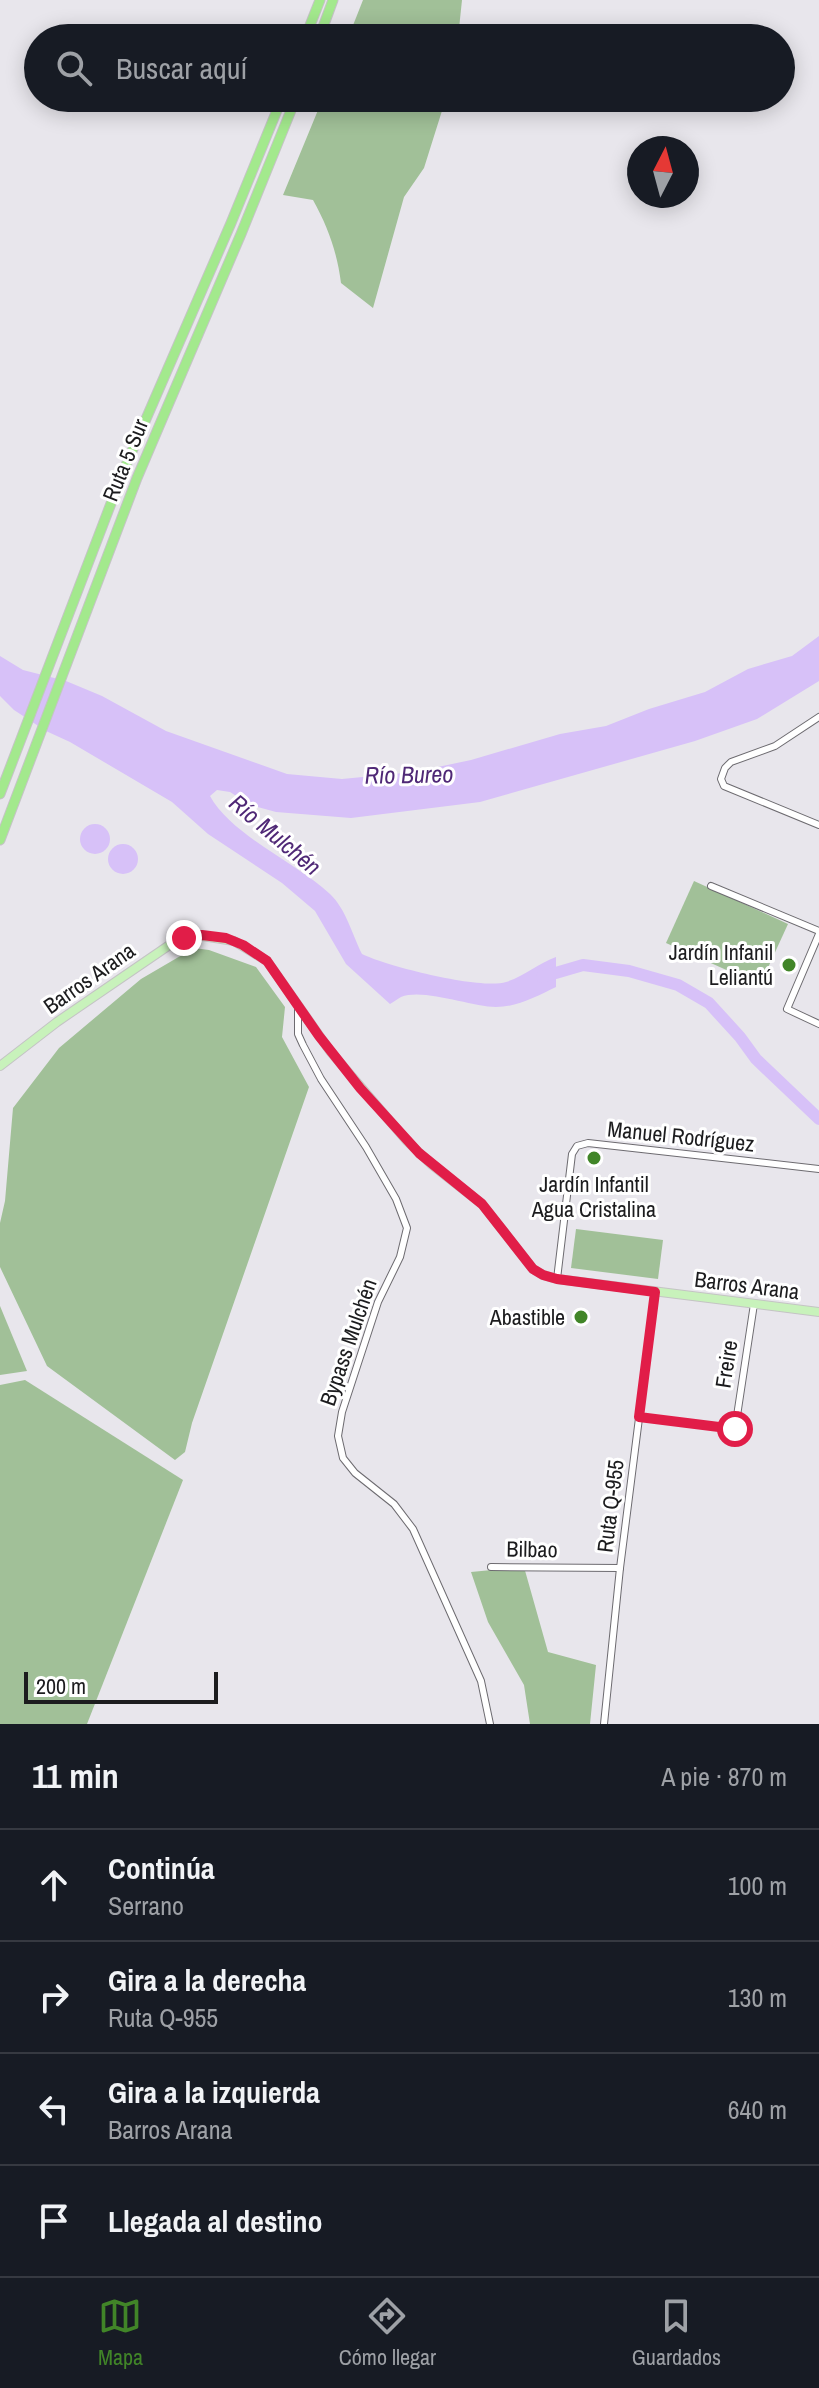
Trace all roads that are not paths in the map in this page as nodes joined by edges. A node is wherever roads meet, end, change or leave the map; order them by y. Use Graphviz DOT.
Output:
graph roads {
  1 [pos="320,0"];
  2 [pos="333,0"];
  3 [pos="311,24"];
  4 [pos="324,24"];
  5 [pos="276,112"];
  6 [pos="290,112"];
  7 [pos="819,717"];
  8 [pos="0,794"];
  9 [pos="819,825"];
  10 [pos="0,840"];
  11 [pos="711,886"];
  12 [pos="819,932"];
  13 [pos="298,1006"];
  14 [pos="819,1024"];
  15 [pos="0,1066"];
  16 [pos="819,1169"];
  17 [pos="557,1279"];
  18 [pos="655,1292"];
  19 [pos="754,1304"];
  20 [pos="819,1312"];
  21 [pos="639,1417"];
  22 [pos="491,1567"];
  23 [pos="620,1568"];
  24 [pos="490,1724"];
  25 [pos="604,1724"];
  1 -- 3 [label="highway"];
  2 -- 4 [label="highway"];
  5 -- 8 [label="highway, Ruta 5 Sur"];
  6 -- 10 [label="highway, Ruta 5 Sur"];
  7 -- 9 [label="street"];
  11 -- 12 [label="street"];
  12 -- 14 [label="street"];
  13 -- 15 [label="main road, Barros Arana"];
  13 -- 17 [label="main road, Barros Arana"];
  13 -- 24 [label="street, Bypass Mulchén"];
  16 -- 17 [label="street, Manuel Rodríguez"];
  17 -- 18 [label="main road, Barros Arana"];
  18 -- 19 [label="main road, Barros Arana"];
  18 -- 21 [label="street, Ruta Q-955"];
  19 -- 20 [label="main road, Barros Arana"];
  19 -- 21 [label="street, Freire"];
  21 -- 23 [label="street, Ruta Q-955"];
  22 -- 23 [label="street, Bilbao"];
  23 -- 25 [label="street, Ruta Q-955"];
}
